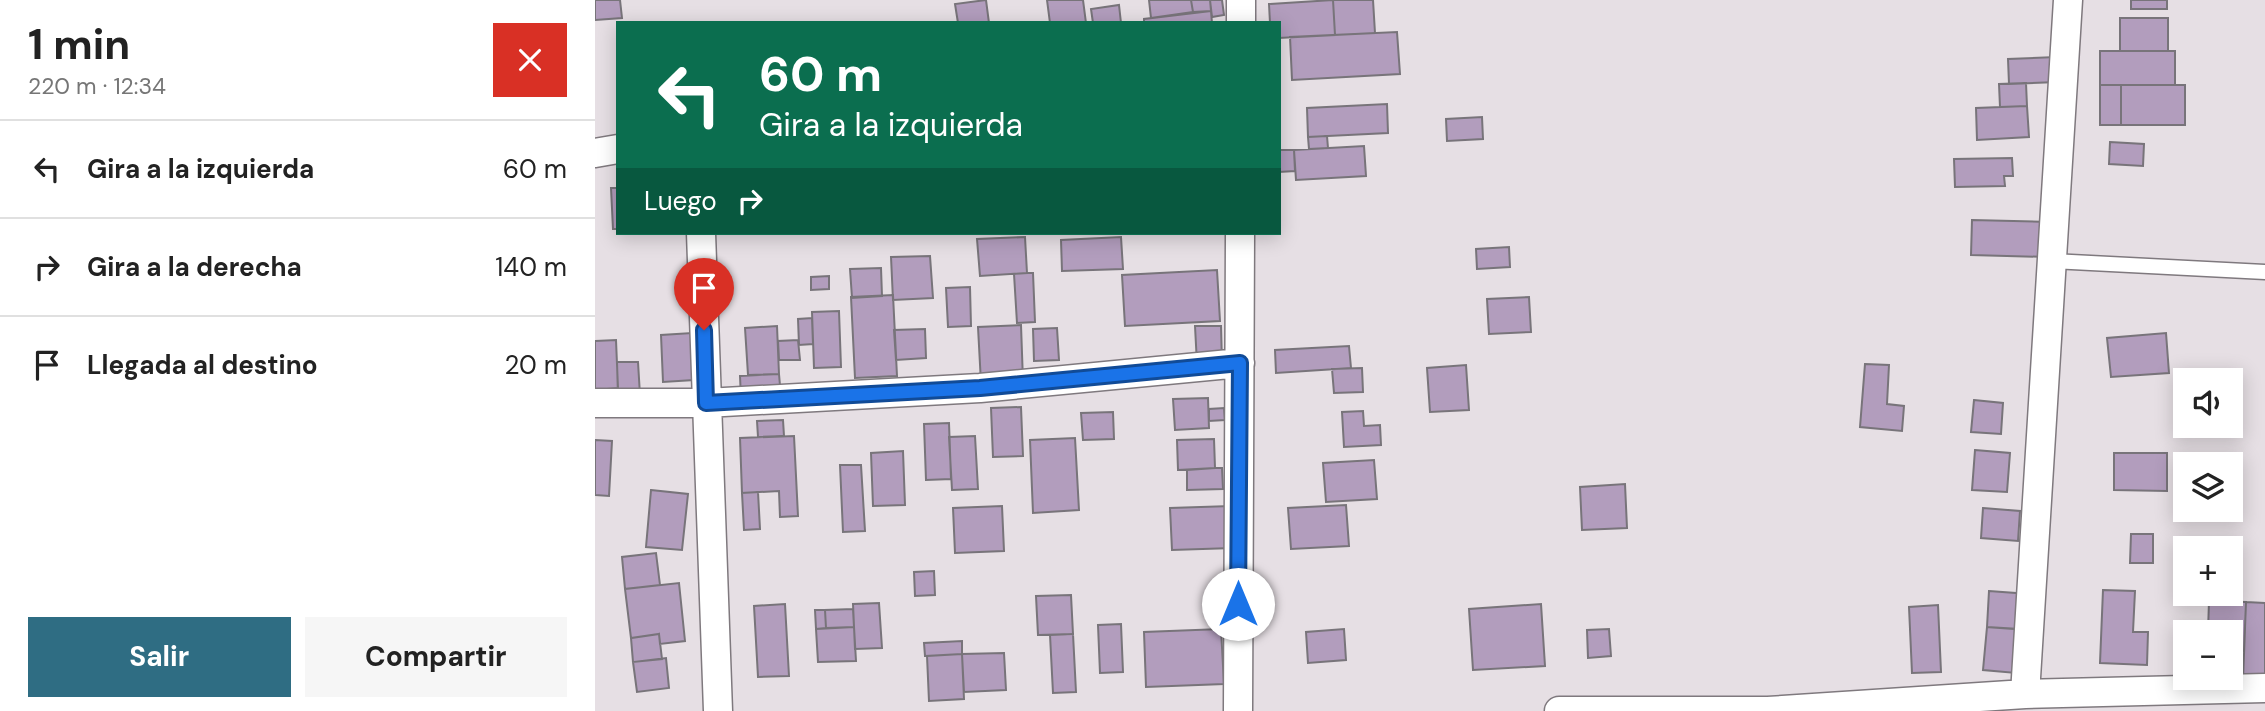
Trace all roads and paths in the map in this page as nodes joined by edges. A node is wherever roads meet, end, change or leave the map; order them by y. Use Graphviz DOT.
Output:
graph roads {
  1 [pos="1241,0"];
  2 [pos="2068,0"];
  3 [pos="1241,21"];
  4 [pos="616,149"];
  5 [pos="595,152"];
  6 [pos="701,235"];
  7 [pos="1240,235"];
  8 [pos="2052,261"];
  9 [pos="2265,272"];
  10 [pos="1240,363"];
  11 [pos="595,403"];
  12 [pos="706,403"];
  13 [pos="2265,688"];
  14 [pos="2025,694"];
  15 [pos="2200,700"];
  16 [pos="718,711"];
  17 [pos="1238,711"];
  18 [pos="1559,711"];
  19 [pos="1768,711"];
  1 -- 3 [label="street"];
  2 -- 8 [label="street"];
  4 -- 5 [label="street"];
  6 -- 12 [label="street"];
  7 -- 10 [label="street"];
  8 -- 9 [label="lane"];
  8 -- 14 [label="street"];
  10 -- 12 [label="street"];
  10 -- 17 [label="street"];
  11 -- 12 [label="street"];
  12 -- 16 [label="street"];
  13 -- 15 [label="street"];
  14 -- 15 [label="street"];
  14 -- 19 [label="street"];
  18 -- 19 [label="street"];
}
